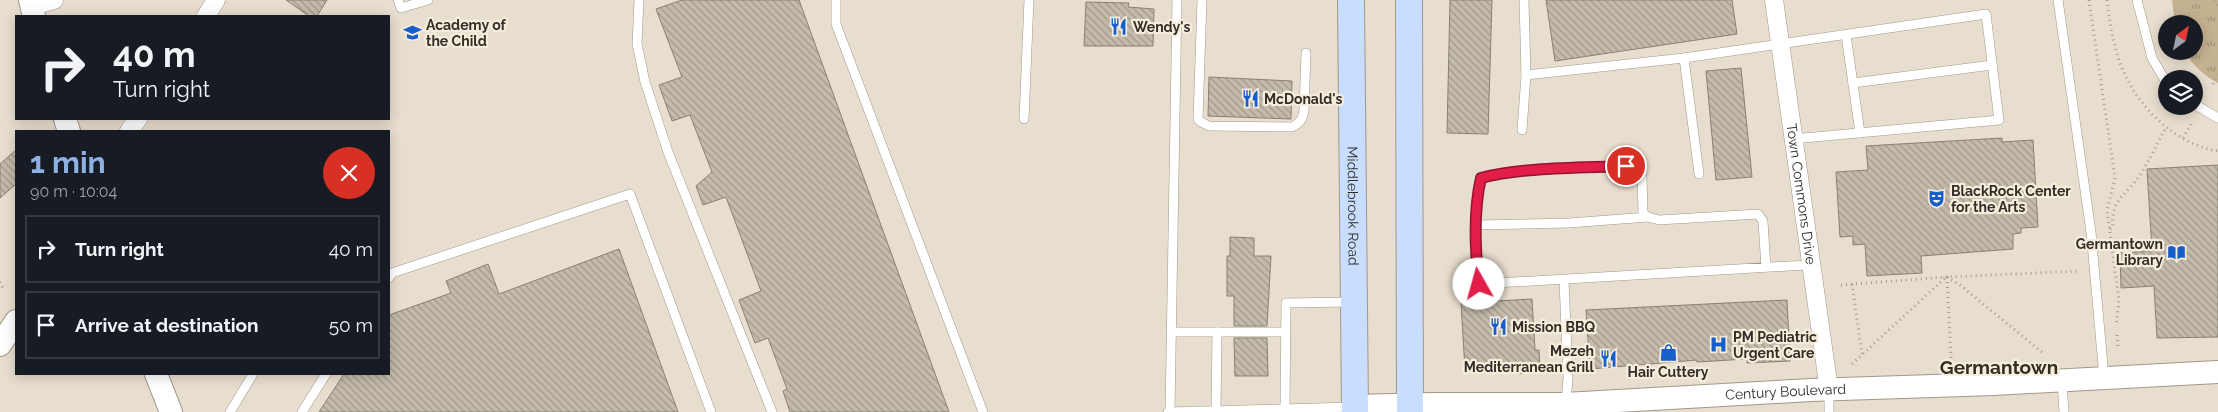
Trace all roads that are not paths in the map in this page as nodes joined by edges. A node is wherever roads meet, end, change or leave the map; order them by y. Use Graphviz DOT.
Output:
graph roads {
  1 [pos="54,0"];
  2 [pos="216,0"];
  3 [pos="398,0"];
  4 [pos="428,0"];
  5 [pos="639,0"];
  6 [pos="836,0"];
  7 [pos="1029,0"];
  8 [pos="1177,0"];
  9 [pos="1202,0"];
  10 [pos="1351,0"];
  11 [pos="1409,0"];
  12 [pos="1524,0"];
  13 [pos="1774,0"];
  14 [pos="2058,0"];
  15 [pos="2137,0"];
  16 [pos="32,7"];
  17 [pos="207,15"];
  18 [pos="1846,35"];
  19 [pos="1780,45"];
  20 [pos="1306,54"];
  21 [pos="1684,58"];
  22 [pos="1992,65"];
  23 [pos="2159,70"];
  24 [pos="1526,75"];
  25 [pos="1853,84"];
  26 [pos="2203,109"];
  27 [pos="2218,118"];
  28 [pos="1024,119"];
  29 [pos="1522,130"];
  30 [pos="1860,133"];
  31 [pos="1793,139"];
  32 [pos="1699,174"];
  33 [pos="1648,218"];
  34 [pos="1477,225"];
  35 [pos="1811,265"];
  36 [pos="1766,268"];
  37 [pos="390,276"];
  38 [pos="1564,280"];
  39 [pos="1354,302"];
  40 [pos="15,322"];
  41 [pos="1171,332"];
  42 [pos="1217,332"];
  43 [pos="1285,332"];
  44 [pos="0,345"];
  45 [pos="2218,372"];
  46 [pos="156,375"];
  47 [pos="252,375"];
  48 [pos="325,375"];
  49 [pos="2104,378"];
  50 [pos="2062,381"];
  51 [pos="1829,390"];
  52 [pos="1565,408"];
  53 [pos="1355,409"];
  54 [pos="1410,409"];
  55 [pos="1285,410"];
  56 [pos="1216,411"];
  57 [pos="171,412"];
  58 [pos="230,412"];
  59 [pos="302,412"];
  60 [pos="711,412"];
  61 [pos="772,412"];
  62 [pos="983,412"];
  63 [pos="1169,412"];
  64 [pos="1829,412"];
  65 [pos="2064,412"];
  1 -- 16 [label="street"];
  2 -- 17 [label="street"];
  3 -- 4 [label="lane"];
  5 -- 61 [label="lane"];
  6 -- 62 [label="lane"];
  7 -- 28 [label="lane"];
  8 -- 41 [label="lane"];
  9 -- 20 [label="lane"];
  10 -- 39 [label="main road, Middlebrook Road"];
  11 -- 54 [label="main road"];
  12 -- 24 [label="lane"];
  13 -- 19 [label="street, Town Commons Drive"];
  14 -- 49 [label="lane"];
  15 -- 23 [label="lane"];
  18 -- 19 [label="lane"];
  18 -- 22 [label="lane"];
  18 -- 25 [label="lane"];
  19 -- 21 [label="lane"];
  19 -- 31 [label="street, Town Commons Drive"];
  21 -- 24 [label="lane"];
  21 -- 32 [label="lane"];
  22 -- 25 [label="lane"];
  22 -- 30 [label="lane"];
  24 -- 29 [label="lane"];
  25 -- 30 [label="lane"];
  26 -- 27 [label="lane"];
  30 -- 31 [label="lane"];
  31 -- 35 [label="street, Town Commons Drive"];
  33 -- 34 [label="lane"];
  33 -- 34 [label="lane"];
  33 -- 36 [label="lane"];
  34 -- 38 [label="lane"];
  35 -- 36 [label="lane"];
  35 -- 51 [label="street, Town Commons Drive"];
  36 -- 38 [label="lane"];
  37 -- 60 [label="lane"];
  38 -- 52 [label="lane"];
  39 -- 43 [label="lane"];
  39 -- 53 [label="main road, Middlebrook Road"];
  40 -- 44 [label="street"];
  41 -- 42 [label="lane"];
  41 -- 63 [label="lane"];
  42 -- 43 [label="lane"];
  42 -- 56 [label="lane"];
  43 -- 55 [label="lane"];
  45 -- 49 [label="street, Century Boulevard"];
  46 -- 57 [label="street"];
  47 -- 58 [label="lane"];
  48 -- 59 [label="lane"];
  49 -- 50 [label="street, Century Boulevard"];
  50 -- 51 [label="street, Century Boulevard"];
  50 -- 65 [label="lane"];
  51 -- 52 [label="street, Century Boulevard"];
  51 -- 64 [label="lane"];
  52 -- 54 [label="street, Century Boulevard"];
  53 -- 54 [label="street, Century Boulevard"];
  53 -- 55 [label="lane"];
  55 -- 56 [label="lane"];
  56 -- 63 [label="lane"];
}
